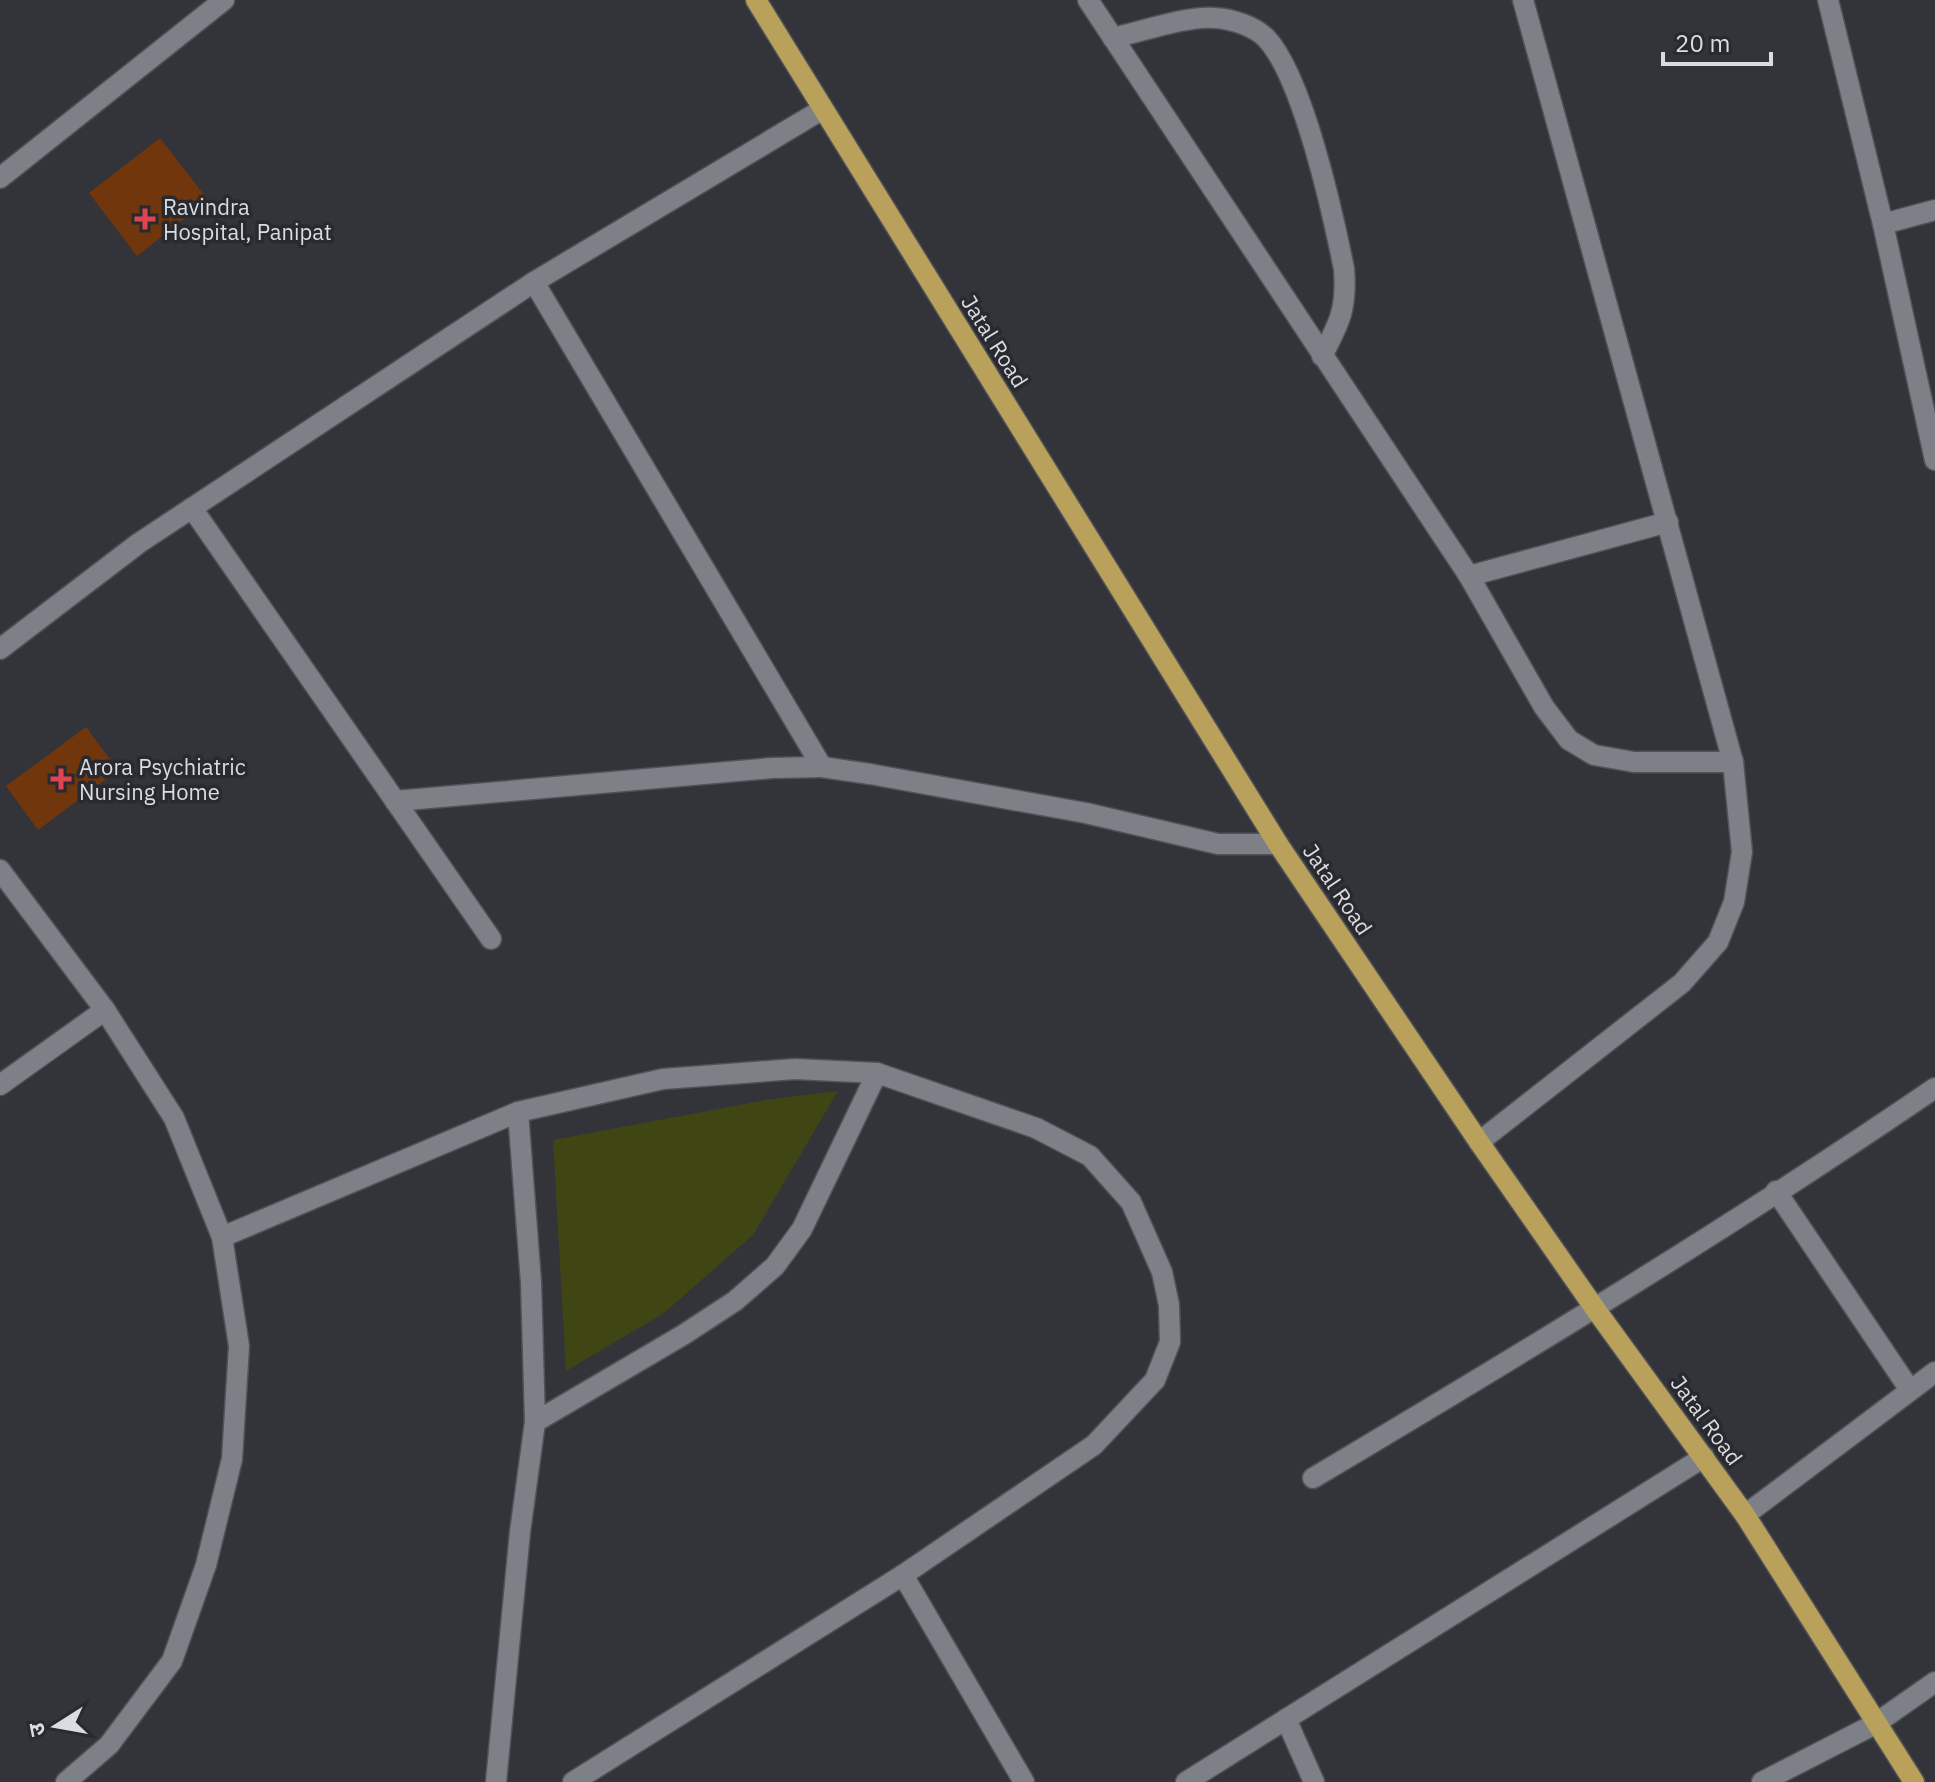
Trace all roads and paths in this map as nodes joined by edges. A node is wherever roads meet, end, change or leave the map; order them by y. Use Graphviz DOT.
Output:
graph roads {
  1 [pos="224,0"];
  2 [pos="756,0"];
  3 [pos="1088,0"];
  4 [pos="1523,0"];
  5 [pos="1828,0"];
  6 [pos="1113,38"];
  7 [pos="823,109"];
  8 [pos="0,178"];
  9 [pos="1935,210"];
  10 [pos="1883,224"];
  11 [pos="534,282"];
  12 [pos="1322,356"];
  13 [pos="1935,460"];
  14 [pos="192,508"];
  15 [pos="1668,522"];
  16 [pos="1469,576"];
  17 [pos="0,649"];
  18 [pos="1733,762"];
  19 [pos="822,767"];
  20 [pos="395,801"];
  21 [pos="1278,844"];
  22 [pos="0,870"];
  23 [pos="491,939"];
  24 [pos="105,1010"];
  25 [pos="877,1073"];
  26 [pos="0,1085"];
  27 [pos="1935,1088"];
  28 [pos="518,1112"];
  29 [pos="1479,1142"];
  30 [pos="1776,1191"];
  31 [pos="222,1237"];
  32 [pos="1596,1310"];
  33 [pos="1935,1372"];
  34 [pos="1910,1390"];
  35 [pos="535,1422"];
  36 [pos="1704,1457"];
  37 [pos="1313,1478"];
  38 [pos="1745,1515"];
  39 [pos="903,1575"];
  40 [pos="1935,1682"];
  41 [pos="1286,1719"];
  42 [pos="1875,1724"];
  43 [pos="66,1782"];
  44 [pos="496,1782"];
  45 [pos="573,1782"];
  46 [pos="1024,1782"];
  47 [pos="1186,1782"];
  48 [pos="1314,1782"];
  49 [pos="1762,1782"];
  50 [pos="1914,1782"];
  1 -- 8 [label="street"];
  2 -- 7 [label="main road, Jatal Road"];
  3 -- 6 [label="street"];
  4 -- 15 [label="street"];
  5 -- 10 [label="street"];
  6 -- 12 [label="street"];
  6 -- 12 [label="street"];
  7 -- 11 [label="street"];
  7 -- 21 [label="main road, Jatal Road"];
  9 -- 10 [label="street"];
  10 -- 13 [label="street"];
  11 -- 14 [label="street"];
  11 -- 19 [label="street"];
  12 -- 16 [label="street"];
  14 -- 17 [label="street"];
  14 -- 20 [label="street"];
  15 -- 16 [label="street"];
  15 -- 18 [label="street"];
  16 -- 18 [label="street"];
  18 -- 29 [label="street"];
  19 -- 20 [label="street"];
  19 -- 21 [label="street"];
  20 -- 23 [label="street"];
  21 -- 29 [label="main road, Jatal Road"];
  22 -- 24 [label="street"];
  24 -- 26 [label="street"];
  24 -- 31 [label="street"];
  25 -- 28 [label="street"];
  25 -- 35 [label="street"];
  25 -- 39 [label="street"];
  27 -- 30 [label="street"];
  28 -- 31 [label="street"];
  28 -- 35 [label="street"];
  29 -- 32 [label="main road, Jatal Road"];
  30 -- 32 [label="street"];
  30 -- 34 [label="street"];
  31 -- 43 [label="street"];
  32 -- 36 [label="main road, Jatal Road"];
  32 -- 37 [label="street"];
  33 -- 34 [label="street"];
  34 -- 38 [label="street"];
  35 -- 44 [label="street"];
  36 -- 38 [label="main road, Jatal Road"];
  36 -- 41 [label="street"];
  38 -- 42 [label="main road, Jatal Road"];
  39 -- 45 [label="street"];
  39 -- 46 [label="street"];
  40 -- 42 [label="street"];
  41 -- 47 [label="street"];
  41 -- 48 [label="street"];
  42 -- 49 [label="street"];
  42 -- 50 [label="main road, Jatal Road"];
}
